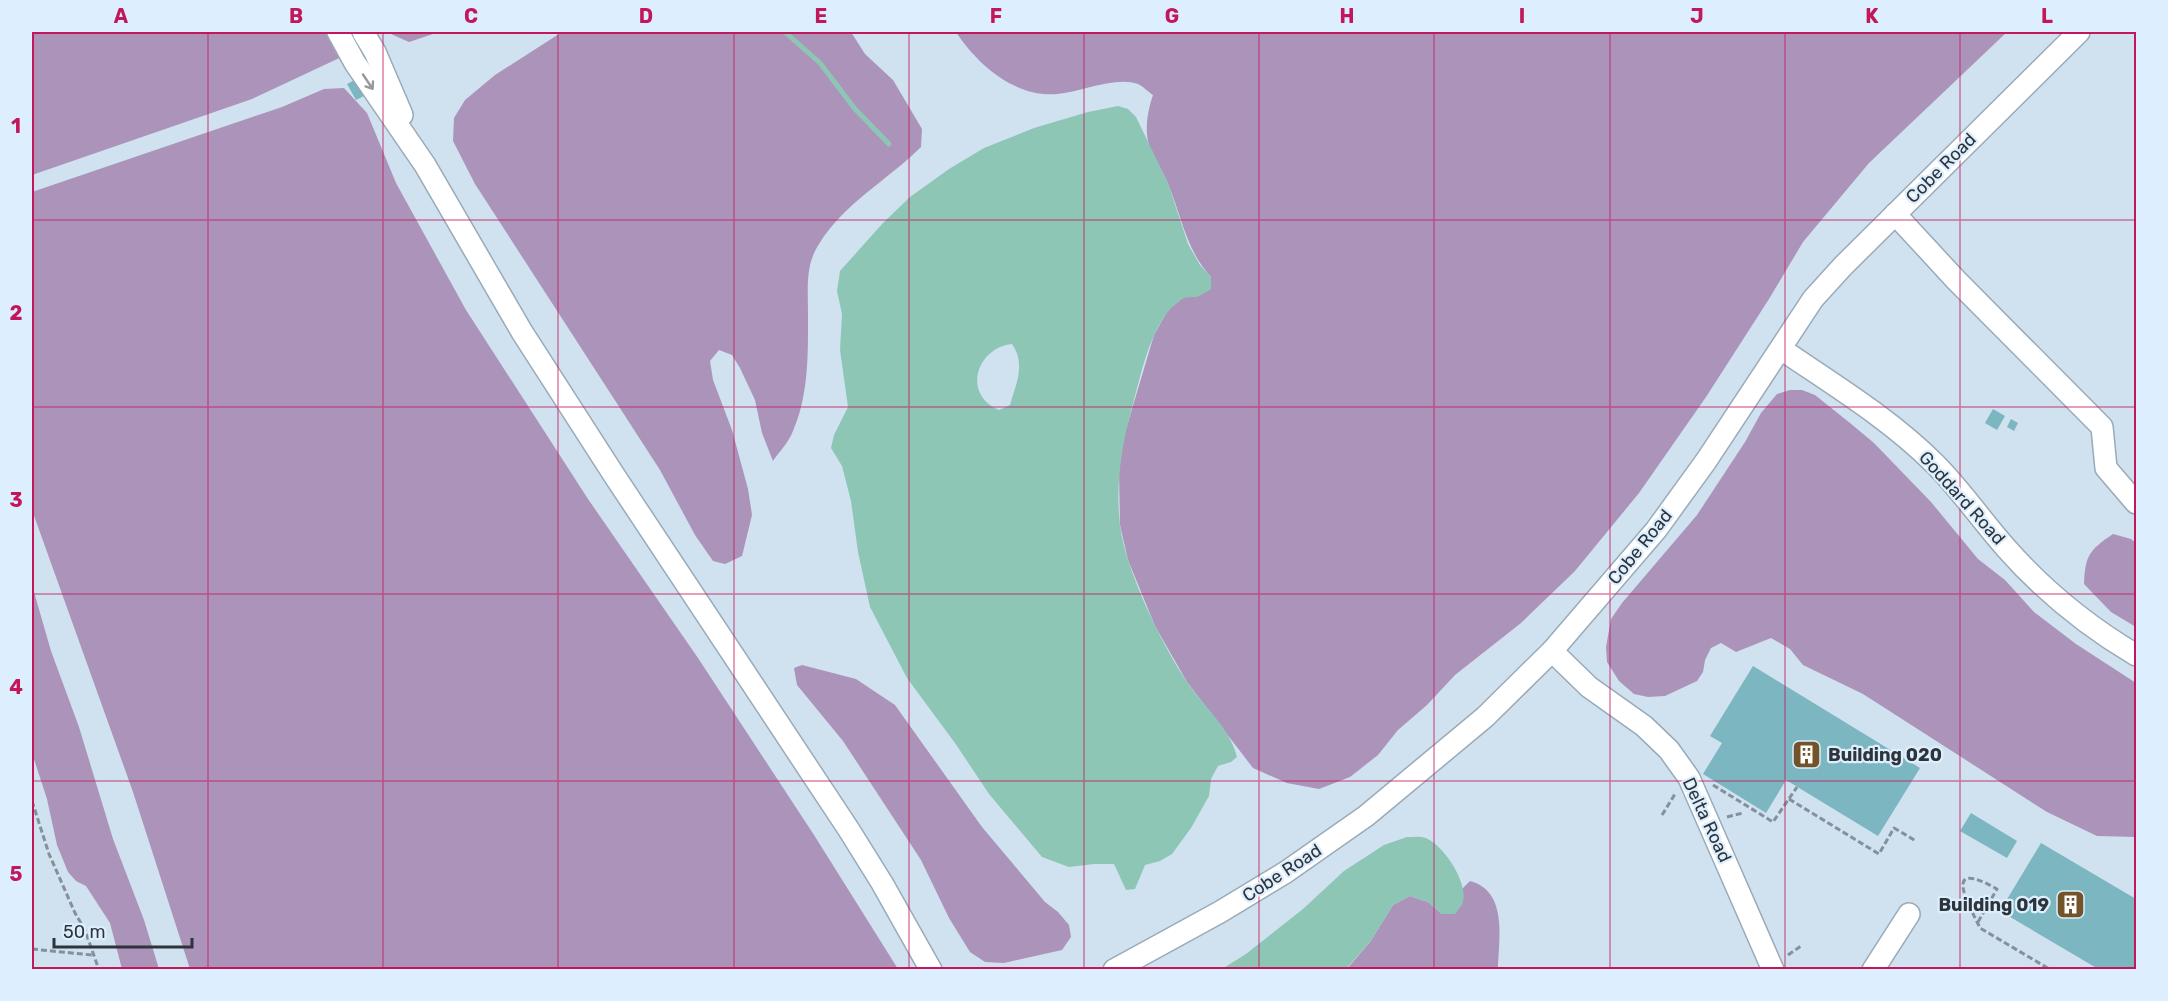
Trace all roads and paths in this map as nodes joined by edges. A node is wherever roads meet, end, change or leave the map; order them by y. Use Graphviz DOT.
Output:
graph roads {
  1 [pos="2079,32"];
  2 [pos="351,34"];
  3 [pos="1895,214"];
  4 [pos="1781,349"];
  5 [pos="2136,503"];
  6 [pos="1552,651"];
  7 [pos="2136,655"];
  8 [pos="1711,783"];
  9 [pos="1681,785"];
  10 [pos="1797,787"];
  11 [pos="1789,799"];
  12 [pos="32,801"];
  13 [pos="1743,813"];
  14 [pos="1662,815"];
  15 [pos="1724,817"];
  16 [pos="1916,841"];
  17 [pos="1909,914"];
  18 [pos="1978,922"];
  19 [pos="1801,946"];
  20 [pos="32,949"];
  21 [pos="93,955"];
  22 [pos="1777,965"];
  23 [pos="99,969"];
  24 [pos="930,969"];
  25 [pos="1114,969"];
  26 [pos="1611,969"];
  27 [pos="1622,969"];
  28 [pos="1873,969"];
  29 [pos="2051,969"];
  1 -- 3 [label="street, Cobe Road"];
  2 -- 24 [label="street"];
  3 -- 4 [label="street, Cobe Road"];
  3 -- 5 [label="street"];
  4 -- 6 [label="street, Cobe Road"];
  4 -- 7 [label="street, Goddard Road"];
  6 -- 22 [label="street, Delta Road"];
  6 -- 25 [label="street, Cobe Road"];
  8 -- 11 [label="path"];
  9 -- 14 [label="path"];
  10 -- 11 [label="path"];
  11 -- 16 [label="path"];
  12 -- 21 [label="path"];
  13 -- 15 [label="path"];
  17 -- 28 [label="street"];
  18 -- 18 [label="path"];
  18 -- 29 [label="path"];
  19 -- 22 [label="path"];
  20 -- 21 [label="path"];
  21 -- 23 [label="path"];
  26 -- 27 [label="path"];
}
